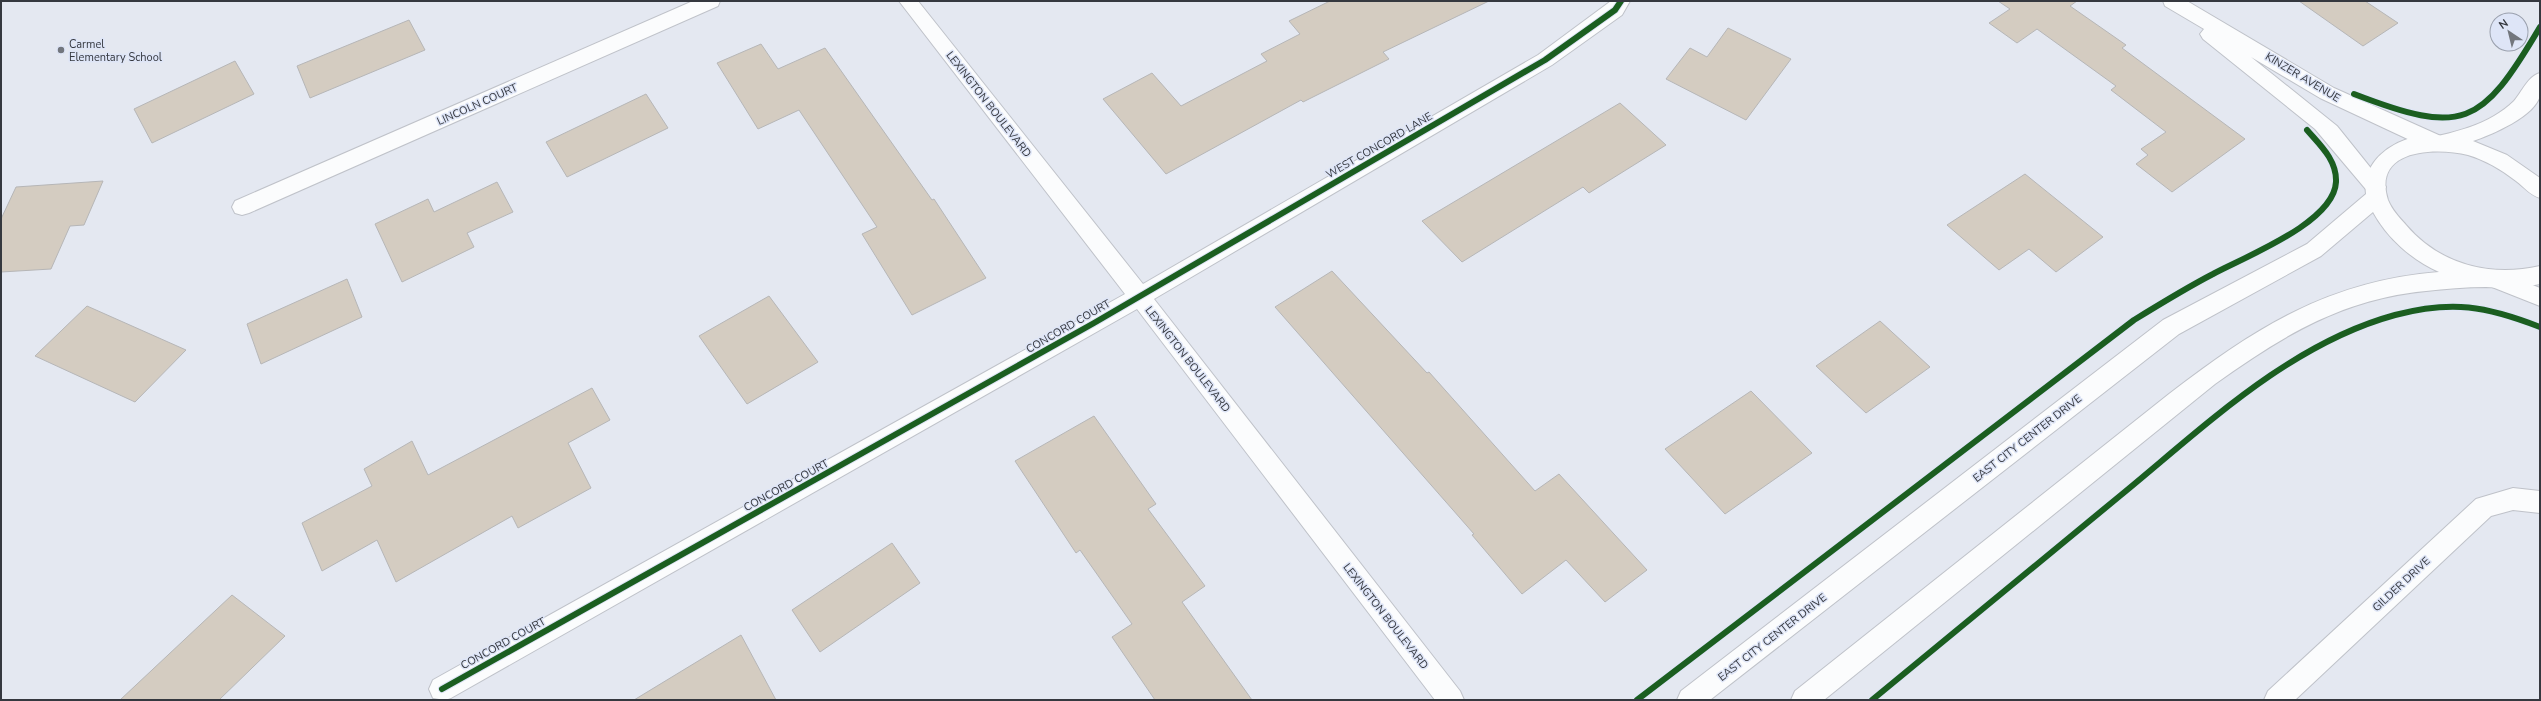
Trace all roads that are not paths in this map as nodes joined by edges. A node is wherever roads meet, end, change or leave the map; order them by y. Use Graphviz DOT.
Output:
graph roads {
  1 [pos="711,1"];
  2 [pos="908,1"];
  3 [pos="1621,1"];
  4 [pos="2174,2"];
  5 [pos="2540,80"];
  6 [pos="2438,143"];
  7 [pos="2540,190"];
  8 [pos="2377,191"];
  9 [pos="242,207"];
  10 [pos="2540,275"];
  11 [pos="2491,280"];
  12 [pos="1139,296"];
  13 [pos="2540,297"];
  14 [pos="2540,502"];
  15 [pos="442,689"];
  16 [pos="1451,700"];
  17 [pos="1690,700"];
  18 [pos="1804,700"];
  19 [pos="2277,700"];
  1 -- 9 [label="street, LINCOLN COURT"];
  2 -- 12 [label="street, LEXINGTON BOULEVARD"];
  3 -- 12 [label="street, WEST CONCORD LANE"];
  4 -- 6 [label="street, KINZER AVENUE"];
  4 -- 8 [label="street, KINZER AVENUE"];
  5 -- 6 [label="street"];
  6 -- 7 [label="street"];
  6 -- 8 [label="street"];
  8 -- 11 [label="street, KINZER AVENUE"];
  8 -- 17 [label="street, EAST CITY CENTER DRIVE"];
  10 -- 11 [label="street"];
  11 -- 13 [label="street"];
  11 -- 18 [label="street"];
  12 -- 15 [label="street, CONCORD COURT"];
  12 -- 16 [label="street, LEXINGTON BOULEVARD"];
  14 -- 19 [label="street, GILDER DRIVE"];
}
